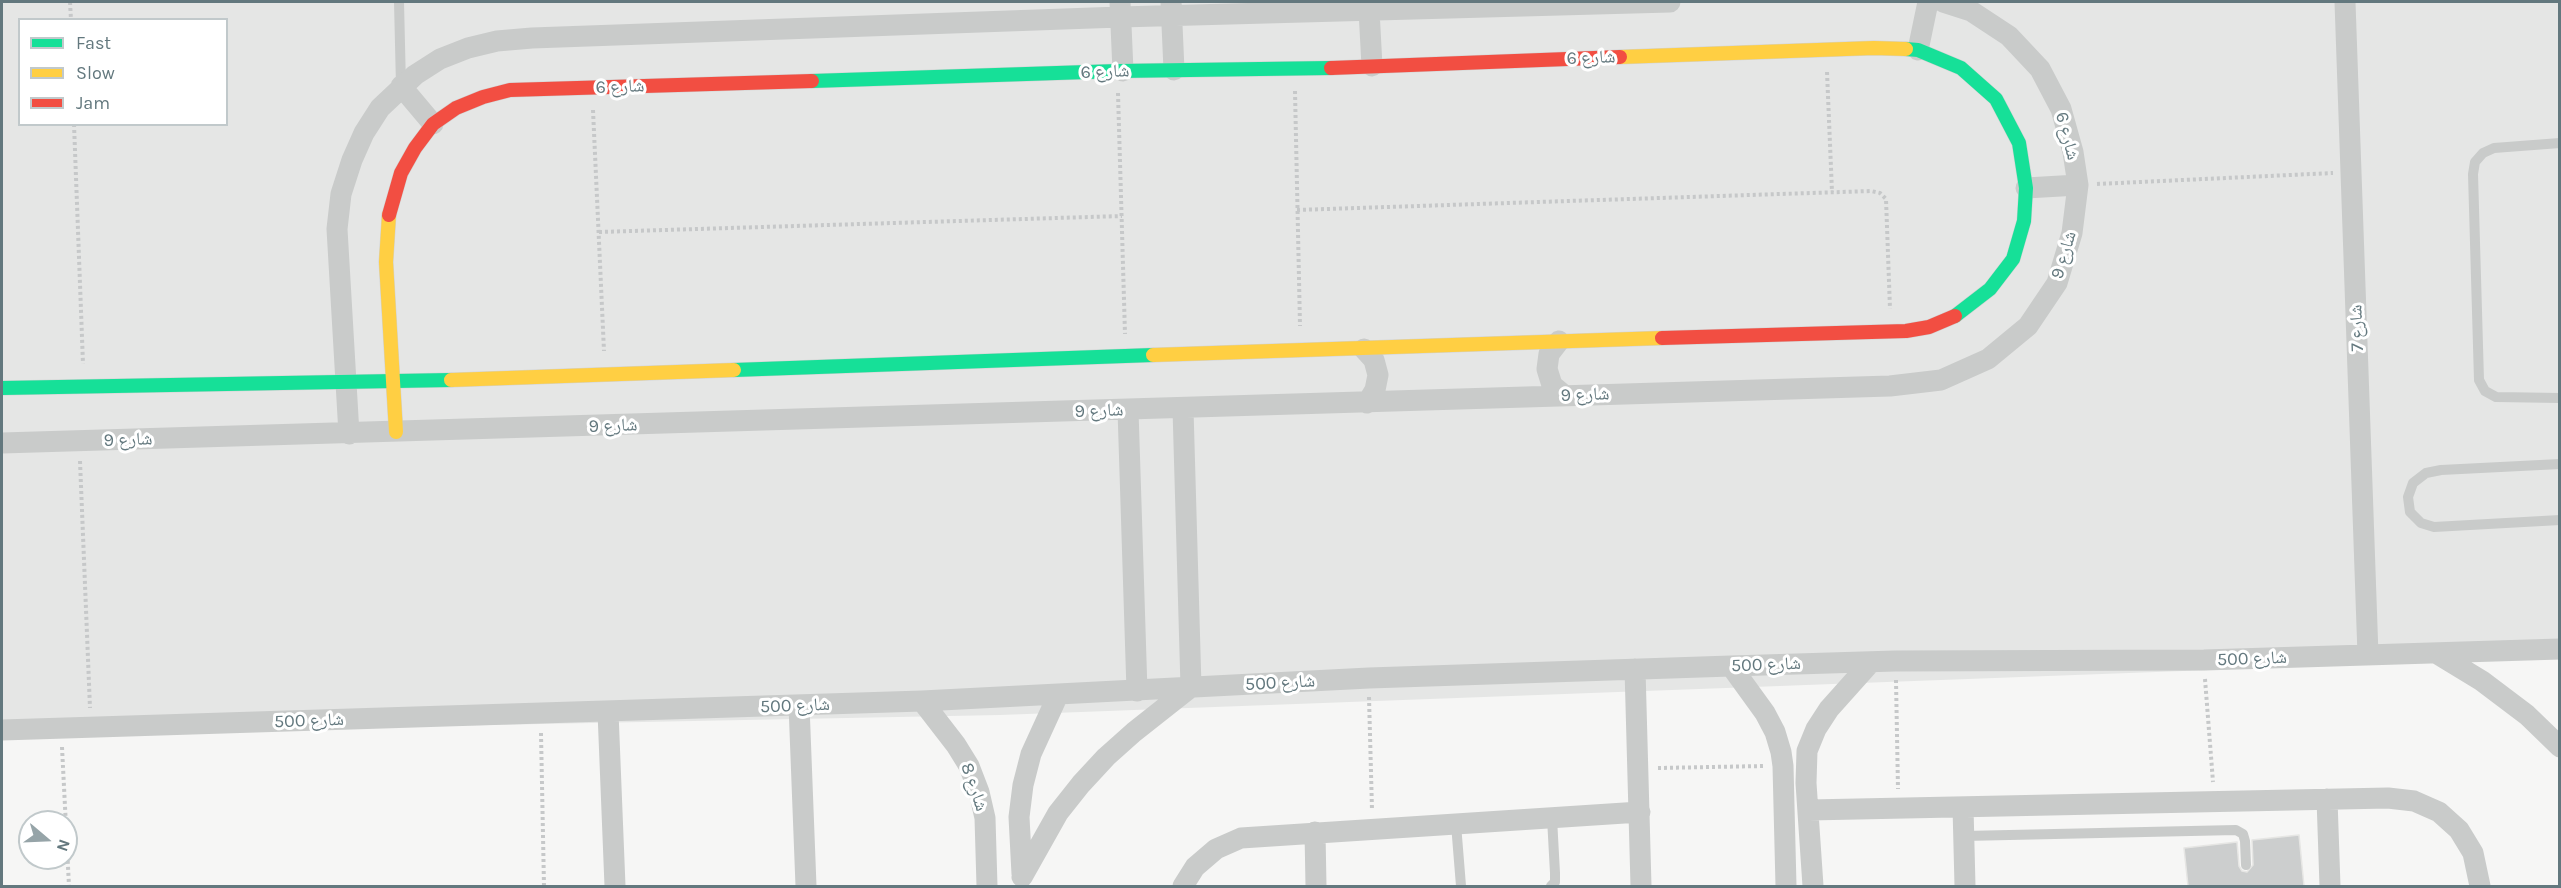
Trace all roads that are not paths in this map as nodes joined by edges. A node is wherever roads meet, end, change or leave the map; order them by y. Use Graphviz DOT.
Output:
graph roads {
  1 [pos="399,2"];
  2 [pos="1670,2"];
  3 [pos="1928,2"];
  4 [pos="1943,2"];
  5 [pos="2346,2"];
  6 [pos="1120,9"];
  7 [pos="1171,9"];
  8 [pos="1369,10"];
  9 [pos="1918,50"];
  10 [pos="1372,66"];
  11 [pos="1174,70"];
  12 [pos="1120,71"];
  13 [pos="401,86"];
  14 [pos="433,124"];
  15 [pos="2559,143"];
  16 [pos="2078,185"];
  17 [pos="2026,188"];
  18 [pos="1559,341"];
  19 [pos="1364,349"];
  20 [pos="393,382"];
  21 [pos="346,383"];
  22 [pos="2,388"];
  23 [pos="1564,395"];
  24 [pos="2559,398"];
  25 [pos="1367,403"];
  26 [pos="1183,408"];
  27 [pos="1128,410"];
  28 [pos="396,432"];
  29 [pos="349,434"];
  30 [pos="2,443"];
  31 [pos="2559,464"];
  32 [pos="2559,520"];
  33 [pos="2559,649"];
  34 [pos="2436,653"];
  35 [pos="2368,655"];
  36 [pos="1871,662"];
  37 [pos="1731,666"];
  38 [pos="1635,669"];
  39 [pos="1191,687"];
  40 [pos="1137,691"];
  41 [pos="1058,695"];
  42 [pos="922,702"];
  43 [pos="799,705"];
  44 [pos="608,712"];
  45 [pos="2,730"];
  46 [pos="2559,747"];
  47 [pos="1807,751"];
  48 [pos="1782,759"];
  49 [pos="2326,799"];
  50 [pos="1963,807"];
  51 [pos="1809,810"];
  52 [pos="1640,812"];
  53 [pos="1552,818"];
  54 [pos="1456,824"];
  55 [pos="1315,832"];
  56 [pos="1964,836"];
  57 [pos="2246,865"];
  58 [pos="1022,882"];
  59 [pos="615,886"];
  60 [pos="806,886"];
  61 [pos="987,886"];
  62 [pos="1183,886"];
  63 [pos="1316,886"];
  64 [pos="1461,886"];
  65 [pos="1551,886"];
  66 [pos="1641,886"];
  67 [pos="1786,886"];
  68 [pos="1814,886"];
  69 [pos="1965,886"];
  70 [pos="2330,886"];
  71 [pos="2480,886"];
  1 -- 13 [label="lane"];
  2 -- 8 [label="street"];
  3 -- 9 [label="street"];
  4 -- 16 [label="street, شارع 6"];
  5 -- 35 [label="street, شارع 7"];
  6 -- 7 [label="street"];
  6 -- 12 [label="street"];
  6 -- 13 [label="street"];
  7 -- 8 [label="street"];
  7 -- 11 [label="street"];
  8 -- 10 [label="street"];
  9 -- 10 [label="street, شارع 6"];
  9 -- 17 [label="street, شارع 6"];
  10 -- 11 [label="street, شارع 6"];
  11 -- 12 [label="street, شارع 6"];
  12 -- 14 [label="street, شارع 6"];
  13 -- 14 [label="street"];
  13 -- 21 [label="street"];
  14 -- 20 [label="street, شارع 6"];
  15 -- 24 [label="lane"];
  16 -- 17 [label="street"];
  16 -- 23 [label="street, شارع 9"];
  17 -- 18 [label="street"];
  18 -- 19 [label="street"];
  18 -- 23 [label="street"];
  19 -- 20 [label="street"];
  19 -- 25 [label="street"];
  20 -- 21 [label="street"];
  20 -- 28 [label="street, شارع 6"];
  21 -- 22 [label="street"];
  21 -- 29 [label="street"];
  23 -- 25 [label="street, شارع 9"];
  25 -- 26 [label="street, شارع 9"];
  26 -- 27 [label="street, شارع 9"];
  26 -- 39 [label="street"];
  27 -- 28 [label="street, شارع 9"];
  27 -- 40 [label="street"];
  28 -- 29 [label="street, شارع 9"];
  29 -- 30 [label="street, شارع 9"];
  31 -- 32 [label="lane"];
  33 -- 34 [label="street, شارع 500"];
  34 -- 35 [label="street, شارع 500"];
  34 -- 46 [label="street"];
  35 -- 36 [label="street, شارع 500"];
  36 -- 37 [label="street, شارع 500"];
  36 -- 47 [label="street"];
  37 -- 38 [label="street, شارع 500"];
  37 -- 48 [label="street"];
  38 -- 39 [label="street, شارع 500"];
  38 -- 52 [label="street"];
  39 -- 40 [label="street, شارع 500"];
  39 -- 58 [label="street"];
  40 -- 41 [label="street, شارع 500"];
  41 -- 42 [label="street, شارع 500"];
  41 -- 58 [label="street"];
  42 -- 43 [label="street, شارع 500"];
  42 -- 61 [label="street, شارع 8"];
  43 -- 44 [label="street, شارع 500"];
  43 -- 60 [label="street"];
  44 -- 45 [label="street, شارع 500"];
  44 -- 59 [label="street"];
  47 -- 48 [label="street"];
  47 -- 51 [label="street"];
  48 -- 67 [label="street"];
  49 -- 50 [label="street"];
  49 -- 70 [label="street"];
  49 -- 71 [label="street"];
  50 -- 51 [label="street"];
  50 -- 56 [label="street"];
  51 -- 68 [label="street"];
  52 -- 53 [label="street"];
  52 -- 66 [label="street"];
  53 -- 54 [label="street"];
  53 -- 65 [label="lane"];
  54 -- 55 [label="street"];
  54 -- 64 [label="lane"];
  55 -- 62 [label="street"];
  55 -- 63 [label="street"];
  56 -- 57 [label="lane"];
  56 -- 69 [label="street"];
}
